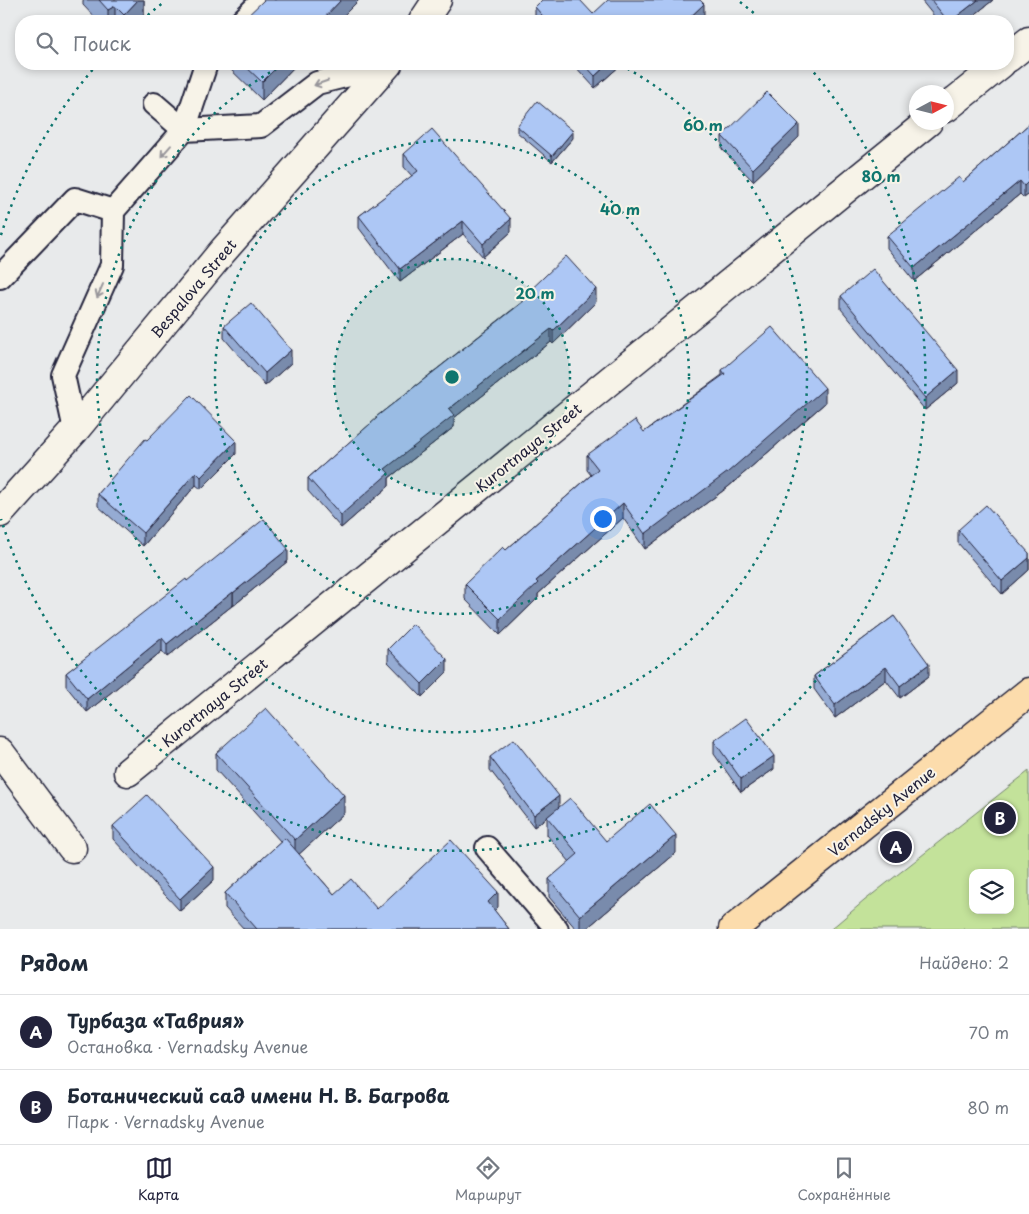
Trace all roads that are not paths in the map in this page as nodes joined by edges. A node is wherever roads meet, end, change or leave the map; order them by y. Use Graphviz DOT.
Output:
graph roads {
  1 [pos="264,0"];
  2 [pos="436,0"];
  3 [pos="248,15"];
  4 [pos="427,15"];
  5 [pos="1029,41"];
  6 [pos="1014,53"];
  7 [pos="204,70"];
  8 [pos="368,70"];
  9 [pos="383,70"];
  10 [pos="994,70"];
  11 [pos="954,102"];
  12 [pos="154,104"];
  13 [pos="184,130"];
  14 [pos="918,130"];
  15 [pos="113,211"];
  16 [pos="0,277"];
  17 [pos="75,430"];
  18 [pos="0,513"];
  19 [pos="1029,692"];
  20 [pos="0,752"];
  21 [pos="128,772"];
  22 [pos="72,848"];
  23 [pos="487,848"];
  24 [pos="557,929"];
  25 [pos="733,929"];
  1 -- 3 [label="lane"];
  2 -- 4 [label="street"];
  5 -- 6 [label="street"];
  7 -- 13 [label="lane"];
  8 -- 13 [label="lane, one-way"];
  9 -- 17 [label="street, Bespalova Street"];
  10 -- 11 [label="street"];
  12 -- 13 [label="lane"];
  13 -- 15 [label="lane, one-way"];
  14 -- 21 [label="street, Kurortnaya Street"];
  15 -- 16 [label="lane"];
  15 -- 17 [label="lane, one-way"];
  17 -- 18 [label="street, Bespalova Street"];
  19 -- 25 [label="main road, Vernadsky Avenue"];
  20 -- 22 [label="street"];
  23 -- 24 [label="lane"];
}
